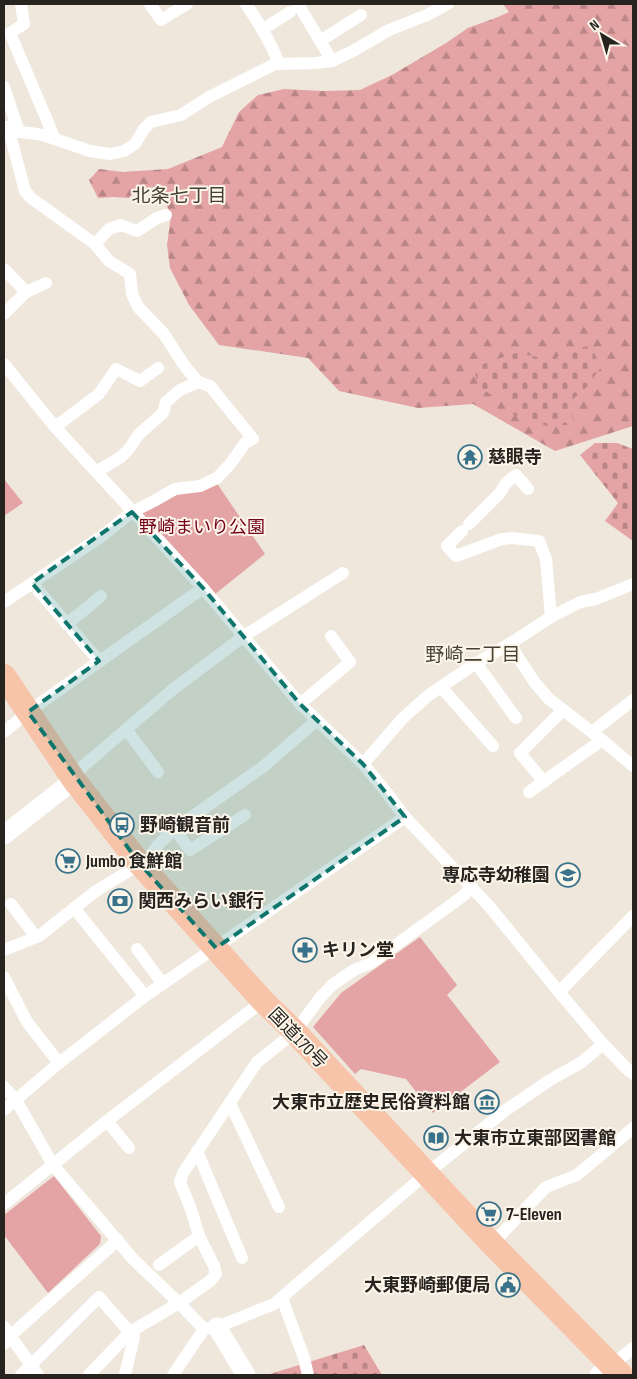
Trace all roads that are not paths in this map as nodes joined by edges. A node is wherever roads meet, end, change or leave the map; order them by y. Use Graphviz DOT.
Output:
graph roads {
  1 [pos="21,4"];
  2 [pos="150,4"];
  3 [pos="187,4"];
  4 [pos="242,4"];
  5 [pos="246,4"];
  6 [pos="448,4"];
  7 [pos="294,8"];
  8 [pos="361,15"];
  9 [pos="262,29"];
  10 [pos="320,41"];
  11 [pos="277,59"];
  12 [pos="332,61"];
  13 [pos="4,87"];
  14 [pos="10,129"];
  15 [pos="55,139"];
  16 [pos="166,215"];
  17 [pos="95,244"];
  18 [pos="4,269"];
  19 [pos="46,283"];
  20 [pos="26,292"];
  21 [pos="4,314"];
  22 [pos="4,364"];
  23 [pos="158,368"];
  24 [pos="198,382"];
  25 [pos="55,427"];
  26 [pos="96,472"];
  27 [pos="528,489"];
  28 [pos="132,512"];
  29 [pos="343,573"];
  30 [pos="32,583"];
  31 [pos="633,584"];
  32 [pos="203,588"];
  33 [pos="101,596"];
  34 [pos="4,602"];
  35 [pos="551,616"];
  36 [pos="66,624"];
  37 [pos="244,636"];
  38 [pos="330,636"];
  39 [pos="511,643"];
  40 [pos="99,661"];
  41 [pos="476,662"];
  42 [pos="4,676"];
  43 [pos="441,687"];
  44 [pos="633,700"];
  45 [pos="300,704"];
  46 [pos="563,710"];
  47 [pos="28,712"];
  48 [pos="516,718"];
  49 [pos="317,720"];
  50 [pos="126,729"];
  51 [pos="4,732"];
  52 [pos="592,732"];
  53 [pos="602,740"];
  54 [pos="493,746"];
  55 [pos="363,764"];
  56 [pos="633,766"];
  57 [pos="158,772"];
  58 [pos="74,780"];
  59 [pos="544,782"];
  60 [pos="529,792"];
  61 [pos="245,815"];
  62 [pos="405,817"];
  63 [pos="175,830"];
  64 [pos="4,835"];
  65 [pos="141,865"];
  66 [pos="472,887"];
  67 [pos="12,904"];
  68 [pos="74,908"];
  69 [pos="633,916"];
  70 [pos="36,937"];
  71 [pos="216,948"];
  72 [pos="137,949"];
  73 [pos="4,950"];
  74 [pos="4,977"];
  75 [pos="163,984"];
  76 [pos="559,992"];
  77 [pos="145,996"];
  78 [pos="263,1001"];
  79 [pos="295,1032"];
  80 [pos="603,1044"];
  81 [pos="59,1064"];
  82 [pos="633,1074"];
  83 [pos="4,1087"];
  84 [pos="16,1100"];
  85 [pos="230,1103"];
  86 [pos="4,1110"];
  87 [pos="107,1121"];
  88 [pos="633,1128"];
  89 [pos="129,1148"];
  90 [pos="197,1152"];
  91 [pos="53,1165"];
  92 [pos="426,1174"];
  93 [pos="4,1204"];
  94 [pos="278,1207"];
  95 [pos="199,1236"];
  96 [pos="118,1240"];
  97 [pos="492,1244"];
  98 [pos="242,1258"];
  99 [pos="159,1265"];
  100 [pos="282,1298"];
  101 [pos="180,1303"];
  102 [pos="210,1328"];
  103 [pos="130,1332"];
  104 [pos="6,1335"];
  105 [pos="633,1348"];
  106 [pos="30,1372"];
  107 [pos="610,1372"];
  108 [pos="176,1374"];
  109 [pos="89,1375"];
  110 [pos="125,1375"];
  111 [pos="246,1375"];
  112 [pos="308,1375"];
  1 -- 15 [label="street"];
  2 -- 3 [label="street"];
  4 -- 11 [label="street"];
  5 -- 9 [label="street"];
  6 -- 12 [label="street"];
  7 -- 9 [label="street"];
  7 -- 10 [label="street"];
  8 -- 10 [label="street"];
  9 -- 11 [label="street"];
  10 -- 12 [label="street"];
  11 -- 12 [label="street"];
  11 -- 15 [label="street"];
  13 -- 14 [label="street"];
  14 -- 15 [label="street"];
  14 -- 17 [label="street"];
  16 -- 17 [label="street"];
  17 -- 24 [label="street"];
  18 -- 20 [label="street"];
  19 -- 20 [label="street"];
  20 -- 21 [label="street"];
  22 -- 25 [label="street"];
  23 -- 25 [label="street"];
  24 -- 26 [label="street"];
  24 -- 28 [label="street"];
  25 -- 26 [label="street"];
  26 -- 28 [label="street"];
  27 -- 35 [label="street"];
  28 -- 30 [label="street"];
  28 -- 32 [label="street"];
  29 -- 37 [label="street"];
  30 -- 34 [label="street"];
  30 -- 36 [label="street"];
  31 -- 35 [label="street"];
  32 -- 37 [label="street"];
  32 -- 40 [label="street"];
  33 -- 36 [label="street"];
  35 -- 39 [label="street"];
  36 -- 40 [label="street"];
  37 -- 45 [label="street"];
  37 -- 50 [label="street"];
  38 -- 45 [label="street"];
  39 -- 41 [label="street"];
  39 -- 46 [label="street"];
  40 -- 47 [label="street"];
  41 -- 43 [label="street"];
  41 -- 48 [label="street"];
  42 -- 47 [label="highway, 国道170号"];
  43 -- 54 [label="street"];
  43 -- 55 [label="street"];
  44 -- 52 [label="street"];
  45 -- 49 [label="street"];
  46 -- 52 [label="street"];
  46 -- 59 [label="street"];
  47 -- 51 [label="street"];
  47 -- 58 [label="highway, 国道170号"];
  49 -- 55 [label="street"];
  49 -- 63 [label="street"];
  50 -- 57 [label="street"];
  50 -- 58 [label="street"];
  52 -- 53 [label="street"];
  53 -- 56 [label="street"];
  53 -- 59 [label="street"];
  55 -- 62 [label="street"];
  58 -- 64 [label="main road"];
  58 -- 65 [label="highway, 国道170号"];
  59 -- 60 [label="street"];
  61 -- 63 [label="street"];
  62 -- 66 [label="street"];
  62 -- 71 [label="street"];
  63 -- 65 [label="street"];
  65 -- 68 [label="street"];
  65 -- 71 [label="highway, 国道170号"];
  66 -- 76 [label="street"];
  66 -- 79 [label="street"];
  67 -- 70 [label="street"];
  68 -- 70 [label="street"];
  68 -- 77 [label="street"];
  69 -- 76 [label="street"];
  70 -- 73 [label="street"];
  71 -- 75 [label="street"];
  71 -- 78 [label="highway, 国道170号"];
  72 -- 75 [label="street"];
  74 -- 81 [label="street"];
  75 -- 77 [label="street"];
  76 -- 80 [label="street"];
  77 -- 81 [label="street"];
  78 -- 79 [label="highway, 国道170号"];
  78 -- 87 [label="street"];
  79 -- 85 [label="street"];
  79 -- 92 [label="highway, 国道170号"];
  80 -- 82 [label="street"];
  80 -- 92 [label="street"];
  81 -- 84 [label="street"];
  83 -- 84 [label="street"];
  84 -- 86 [label="street"];
  84 -- 91 [label="street"];
  85 -- 90 [label="street"];
  85 -- 94 [label="street"];
  87 -- 89 [label="street"];
  87 -- 91 [label="street"];
  88 -- 97 [label="street"];
  90 -- 95 [label="street"];
  90 -- 98 [label="street"];
  91 -- 93 [label="street"];
  91 -- 96 [label="street"];
  92 -- 97 [label="highway, 国道170号"];
  92 -- 100 [label="street"];
  95 -- 99 [label="street"];
  95 -- 101 [label="street"];
  96 -- 101 [label="street"];
  96 -- 104 [label="street"];
  97 -- 107 [label="highway, 国道170号"];
  100 -- 102 [label="street"];
  100 -- 112 [label="street"];
  101 -- 102 [label="street"];
  101 -- 103 [label="street"];
  102 -- 108 [label="street"];
  102 -- 111 [label="main road"];
  103 -- 106 [label="street"];
  103 -- 109 [label="street"];
  103 -- 110 [label="street"];
  104 -- 106 [label="street"];
  105 -- 107 [label="street"];
}
